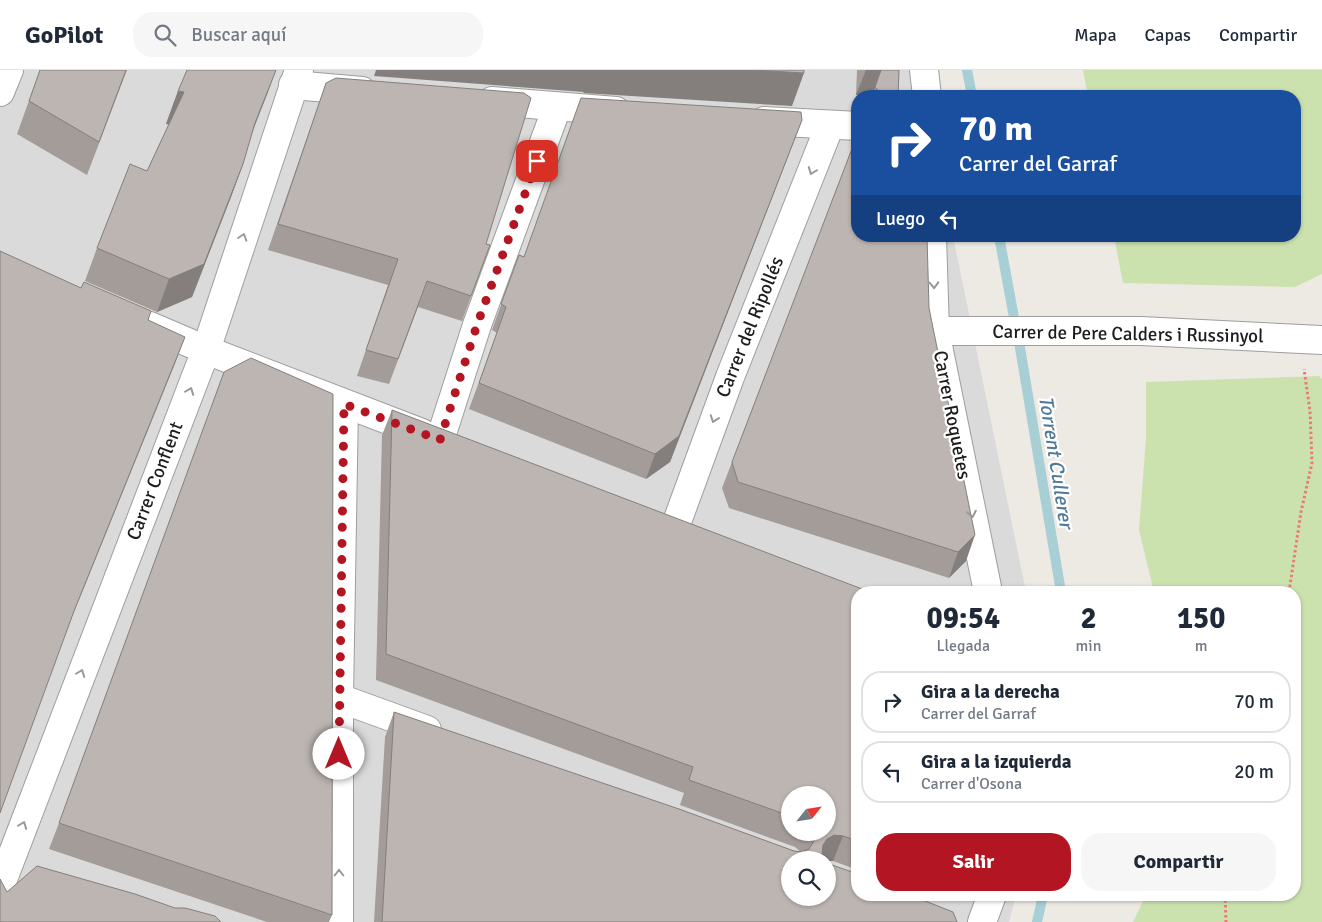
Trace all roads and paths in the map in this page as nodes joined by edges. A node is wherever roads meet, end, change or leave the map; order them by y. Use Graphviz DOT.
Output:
graph roads {
  1 [pos="9,70"];
  2 [pos="924,70"];
  3 [pos="296,77"];
  4 [pos="926,90"];
  5 [pos="0,92"];
  6 [pos="391,93"];
  7 [pos="469,99"];
  8 [pos="557,107"];
  9 [pos="645,113"];
  10 [pos="742,119"];
  11 [pos="830,125"];
  12 [pos="851,126"];
  13 [pos="932,242"];
  14 [pos="125,315"];
  15 [pos="935,331"];
  16 [pos="1311,339"];
  17 [pos="206,350"];
  18 [pos="344,404"];
  19 [pos="440,440"];
  20 [pos="467,450"];
  21 [pos="647,519"];
  22 [pos="987,586"];
  23 [pos="1290,586"];
  24 [pos="339,698"];
  25 [pos="452,739"];
  26 [pos="3,870"];
  27 [pos="36,873"];
  28 [pos="990,901"];
  29 [pos="1225,901"];
  30 [pos="339,922"];
  31 [pos="982,922"];
  32 [pos="1226,922"];
  1 -- 5 [label="street"];
  2 -- 4 [label="street"];
  3 -- 6 [label="street"];
  17 -- 3 [label="street, Carrer Conflent, one-way"];
  7 -- 8 [label="street"];
  8 -- 9 [label="street"];
  8 -- 19 [label="street"];
  10 -- 11 [label="street"];
  11 -- 12 [label="street"];
  11 -- 21 [label="street, Carrer del Ripollés, one-way"];
  13 -- 15 [label="street, Carrer Roquetes, one-way"];
  14 -- 17 [label="street"];
  15 -- 16 [label="street, Carrer de Pere Calders i Russinyol"];
  15 -- 22 [label="street, Carrer Roquetes, one-way"];
  16 -- 23 [label="path"];
  17 -- 18 [label="street"];
  26 -- 17 [label="street, Carrer Conflent, one-way"];
  18 -- 19 [label="street"];
  18 -- 24 [label="street"];
  19 -- 20 [label="street"];
  24 -- 25 [label="street"];
  30 -- 24 [label="street, one-way"];
  26 -- 27 [label="street"];
  28 -- 31 [label="street"];
  29 -- 32 [label="path"];
}
